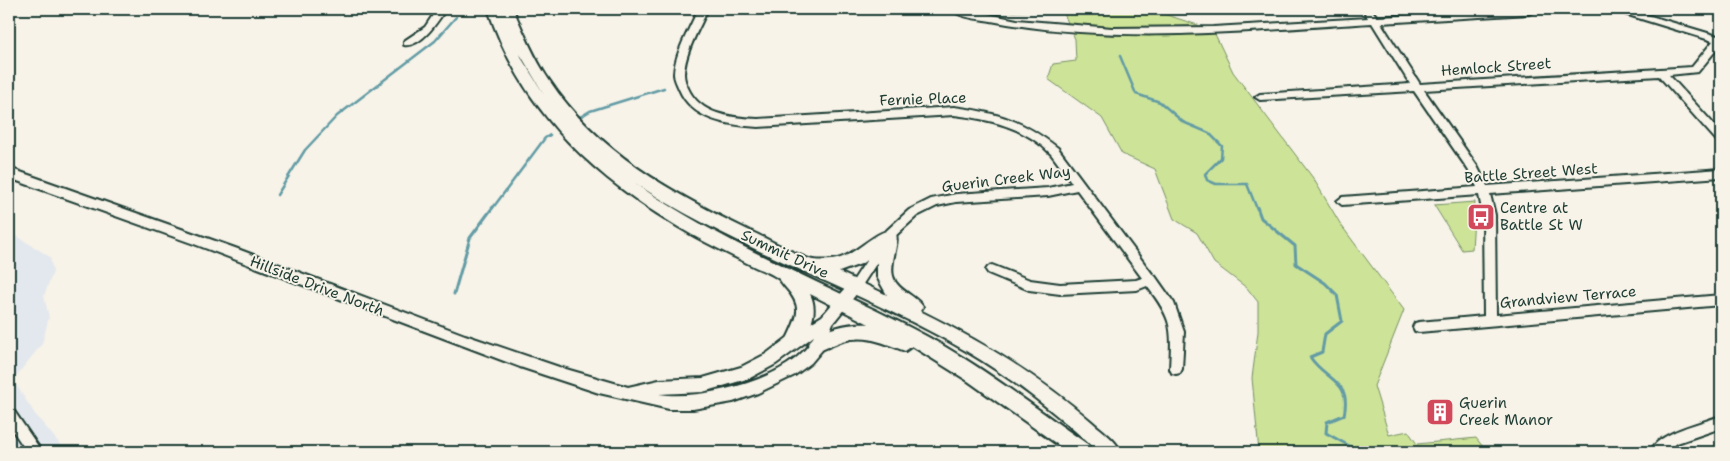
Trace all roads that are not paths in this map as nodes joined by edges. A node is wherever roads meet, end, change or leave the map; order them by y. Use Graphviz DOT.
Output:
graph roads {
  1 [pos="441,9"];
  2 [pos="494,9"];
  3 [pos="507,9"];
  4 [pos="703,9"];
  5 [pos="956,9"];
  6 [pos="1367,9"];
  7 [pos="1532,9"];
  8 [pos="1618,9"];
  9 [pos="1374,20"];
  10 [pos="1720,40"];
  11 [pos="407,43"];
  12 [pos="1661,72"];
  13 [pos="1417,87"];
  14 [pos="1260,97"];
  15 [pos="1721,138"];
  16 [pos="9,173"];
  17 [pos="1721,173"];
  18 [pos="1080,185"];
  19 [pos="1484,191"];
  20 [pos="1342,201"];
  21 [pos="889,235"];
  22 [pos="808,265"];
  23 [pos="992,270"];
  24 [pos="781,272"];
  25 [pos="1151,279"];
  26 [pos="855,287"];
  27 [pos="1721,300"];
  28 [pos="843,301"];
  29 [pos="827,320"];
  30 [pos="1490,321"];
  31 [pos="1418,327"];
  32 [pos="796,339"];
  33 [pos="817,344"];
  34 [pos="973,346"];
  35 [pos="952,361"];
  36 [pos="1176,369"];
  37 [pos="628,394"];
  38 [pos="9,415"];
  39 [pos="1721,422"];
  40 [pos="36,452"];
  41 [pos="1083,452"];
  42 [pos="1111,452"];
  43 [pos="1657,452"];
  1 -- 11 [label="street"];
  2 -- 24 [label="main road, Summit Drive"];
  3 -- 22 [label="main road, Summit Drive"];
  4 -- 18 [label="street, Fernie Place"];
  5 -- 9 [label="street"];
  6 -- 9 [label="street"];
  7 -- 9 [label="street"];
  8 -- 10 [label="street"];
  9 -- 13 [label="street"];
  10 -- 12 [label="street, Hemlock Street"];
  12 -- 13 [label="street, Hemlock Street"];
  12 -- 15 [label="street"];
  13 -- 14 [label="street, Hemlock Street"];
  13 -- 19 [label="street"];
  16 -- 37 [label="street, Hillside Drive North"];
  17 -- 19 [label="street, Battle Street West"];
  18 -- 21 [label="street, Guerin Creek Way"];
  18 -- 25 [label="street, Fernie Place"];
  19 -- 20 [label="street, Battle Street West"];
  19 -- 30 [label="street"];
  21 -- 22 [label="main road"];
  21 -- 26 [label="street, Guerin Creek Way"];
  21 -- 34 [label="main road"];
  22 -- 26 [label="main road, Summit Drive"];
  23 -- 25 [label="street"];
  24 -- 28 [label="main road, Summit Drive"];
  24 -- 32 [label="main road"];
  25 -- 36 [label="street, Fernie Place"];
  26 -- 28 [label="street, Hillside Drive North"];
  26 -- 34 [label="main road, Summit Drive"];
  27 -- 30 [label="street, Grandview Terrace"];
  28 -- 29 [label="street, Hillside Drive North"];
  28 -- 35 [label="main road, Summit Drive"];
  29 -- 32 [label="street, Hillside Drive North"];
  29 -- 33 [label="street, Hillside Drive North"];
  30 -- 31 [label="street, Grandview Terrace"];
  32 -- 37 [label="street, Hillside Drive North"];
  33 -- 35 [label="main road"];
  33 -- 37 [label="street, Hillside Drive North"];
  34 -- 42 [label="main road, Summit Drive"];
  35 -- 41 [label="main road, Summit Drive"];
  38 -- 40 [label="street"];
  39 -- 43 [label="street"];
}
